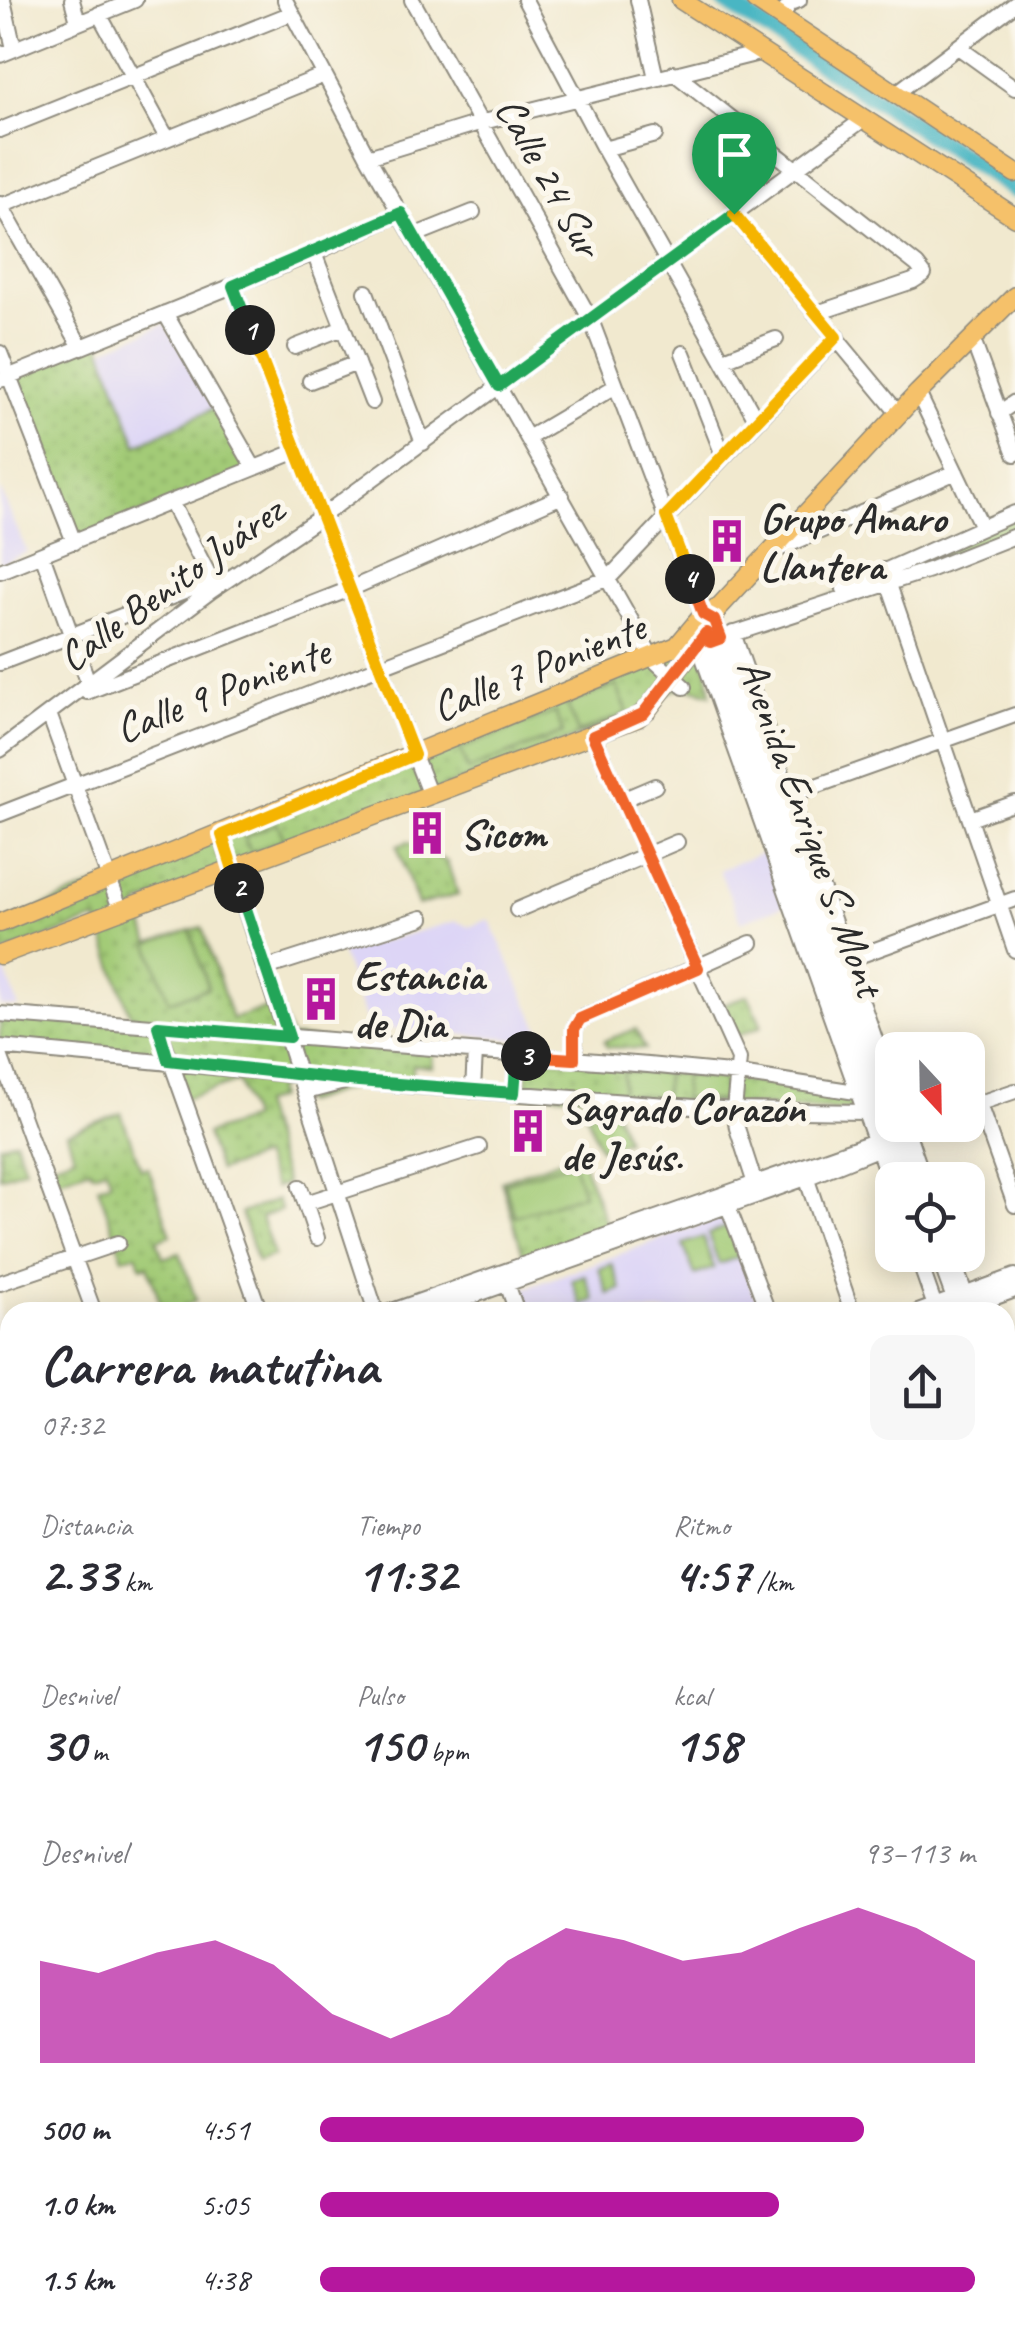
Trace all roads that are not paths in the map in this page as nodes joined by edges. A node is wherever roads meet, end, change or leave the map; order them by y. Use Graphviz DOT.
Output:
graph roads {
  1 [pos="3,0"];
  2 [pos="72,0"];
  3 [pos="135,0"];
  4 [pos="412,0"];
  5 [pos="525,0"];
  6 [pos="638,0"];
  7 [pos="680,0"];
  8 [pos="755,0"];
  9 [pos="1015,4"];
  10 [pos="790,5"];
  11 [pos="288,6"];
  12 [pos="99,14"];
  13 [pos="78,22"];
  14 [pos="958,46"];
  15 [pos="7,52"];
  16 [pos="762,52"];
  17 [pos="674,73"];
  18 [pos="324,74"];
  19 [pos="133,76"];
  20 [pos="656,78"];
  21 [pos="1015,88"];
  22 [pos="895,94"];
  23 [pos="576,98"];
  24 [pos="864,118"];
  25 [pos="479,124"];
  26 [pos="0,130"];
  27 [pos="655,136"];
  28 [pos="167,138"];
  29 [pos="604,149"];
  30 [pos="368,157"];
  31 [pos="796,169"];
  32 [pos="1015,173"];
  33 [pos="1,205"];
  34 [pos="473,212"];
  35 [pos="401,213"];
  36 [pos="734,214"];
  37 [pos="1015,217"];
  38 [pos="414,236"];
  39 [pos="314,253"];
  40 [pos="670,263"];
  41 [pos="233,286"];
  42 [pos="366,292"];
  43 [pos="1015,296"];
  44 [pos="165,313"];
  45 [pos="817,313"];
  46 [pos="590,320"];
  47 [pos="343,328"];
  48 [pos="836,337"];
  49 [pos="776,338"];
  50 [pos="972,338"];
  51 [pos="81,347"];
  52 [pos="294,347"];
  53 [pos="0,352"];
  54 [pos="683,354"];
  55 [pos="724,360"];
  56 [pos="357,363"];
  57 [pos="5,378"];
  58 [pos="310,381"];
  59 [pos="499,386"];
  60 [pos="616,386"];
  61 [pos="918,393"];
  62 [pos="372,402"];
  63 [pos="1015,402"];
  64 [pos="999,413"];
  65 [pos="899,414"];
  66 [pos="756,419"];
  67 [pos="528,438"];
  68 [pos="423,443"];
  69 [pos="297,451"];
  70 [pos="1015,454"];
  71 [pos="723,455"];
  72 [pos="254,468"];
  73 [pos="956,472"];
  74 [pos="562,496"];
  75 [pos="171,502"];
  76 [pos="1015,513"];
  77 [pos="322,516"];
  78 [pos="666,516"];
  79 [pos="982,526"];
  80 [pos="961,536"];
  81 [pos="1015,536"];
  82 [pos="74,542"];
  83 [pos="42,554"];
  84 [pos="766,554"];
  85 [pos="968,554"];
  86 [pos="0,571"];
  87 [pos="886,576"];
  88 [pos="609,578"];
  89 [pos="213,589"];
  90 [pos="350,589"];
  91 [pos="711,629"];
  92 [pos="72,635"];
  93 [pos="653,658"];
  94 [pos="0,663"];
  95 [pos="380,666"];
  96 [pos="678,682"];
  97 [pos="90,687"];
  98 [pos="717,698"];
  99 [pos="49,714"];
  100 [pos="1015,715"];
  101 [pos="593,736"];
  102 [pos="942,740"];
  103 [pos="0,750"];
  104 [pos="414,755"];
  105 [pos="74,784"];
  106 [pos="655,786"];
  107 [pos="430,796"];
  108 [pos="785,797"];
  109 [pos="622,800"];
  110 [pos="1015,803"];
  111 [pos="0,814"];
  112 [pos="970,819"];
  113 [pos="222,835"];
  114 [pos="677,842"];
  115 [pos="647,855"];
  116 [pos="232,868"];
  117 [pos="110,879"];
  118 [pos="1015,898"];
  119 [pos="999,904"];
  120 [pos="121,910"];
  121 [pos="517,910"];
  122 [pos="422,918"];
  123 [pos="0,924"];
  124 [pos="751,942"];
  125 [pos="1015,950"];
  126 [pos="0,955"];
  127 [pos="842,961"];
  128 [pos="266,968"];
  129 [pos="698,968"];
  130 [pos="0,1014"];
  131 [pos="158,1026"];
  132 [pos="289,1037"];
  133 [pos="0,1046"];
  134 [pos="475,1052"];
  135 [pos="0,1055"];
  136 [pos="517,1055"];
  137 [pos="574,1059"];
  138 [pos="168,1060"];
  139 [pos="300,1074"];
  140 [pos="740,1074"];
  141 [pos="350,1080"];
  142 [pos="875,1089"];
  143 [pos="473,1090"];
  144 [pos="875,1090"];
  145 [pos="875,1091"];
  146 [pos="1015,1091"];
  147 [pos="306,1092"];
  148 [pos="514,1093"];
  149 [pos="875,1093"];
  150 [pos="985,1101"];
  151 [pos="734,1110"];
  152 [pos="875,1127"];
  153 [pos="985,1134"];
  154 [pos="875,1136"];
  155 [pos="479,1147"];
  156 [pos="804,1172"];
  157 [pos="300,1187"];
  158 [pos="757,1189"];
  159 [pos="338,1193"];
  160 [pos="726,1200"];
  161 [pos="306,1203"];
  162 [pos="1015,1206"];
  163 [pos="317,1238"];
  164 [pos="118,1242"];
  165 [pos="74,1258"];
  166 [pos="929,1272"];
  167 [pos="935,1272"];
  168 [pos="943,1272"];
  169 [pos="952,1272"];
  170 [pos="1015,1276"];
  171 [pos="505,1278"];
  172 [pos="0,1283"];
  173 [pos="1015,1290"];
  174 [pos="90,1302"];
  175 [pos="256,1302"];
  176 [pos="373,1302"];
  177 [pos="447,1302"];
  178 [pos="513,1302"];
  179 [pos="764,1302"];
  180 [pos="849,1302"];
  181 [pos="950,1302"];
  182 [pos="951,1302"];
  183 [pos="952,1302"];
  184 [pos="954,1302"];
  185 [pos="965,1302"];
  186 [pos="974,1302"];
  1 -- 15 [label="street"];
  2 -- 13 [label="street"];
  3 -- 12 [label="street"];
  4 -- 25 [label="street, Calle 24 Sur"];
  5 -- 23 [label="street"];
  6 -- 20 [label="street"];
  7 -- 16 [label="main road"];
  8 -- 10 [label="main road"];
  9 -- 14 [label="street"];
  10 -- 22 [label="main road"];
  11 -- 18 [label="street"];
  11 -- 19 [label="street"];
  12 -- 13 [label="street"];
  12 -- 19 [label="street"];
  13 -- 15 [label="street"];
  14 -- 21 [label="street"];
  14 -- 22 [label="street"];
  16 -- 17 [label="street"];
  16 -- 24 [label="main road"];
  17 -- 20 [label="street"];
  17 -- 31 [label="street"];
  18 -- 28 [label="street"];
  18 -- 30 [label="street"];
  19 -- 26 [label="street"];
  19 -- 28 [label="street"];
  20 -- 23 [label="street"];
  22 -- 32 [label="main road"];
  23 -- 25 [label="street"];
  23 -- 29 [label="street"];
  24 -- 31 [label="street, Calle Benito Juárez"];
  24 -- 37 [label="main road"];
  25 -- 30 [label="street"];
  25 -- 46 [label="street, Calle 24 Sur"];
  27 -- 29 [label="street"];
  28 -- 33 [label="street"];
  29 -- 40 [label="street"];
  30 -- 35 [label="street"];
  31 -- 36 [label="street, Calle Benito Juárez"];
  31 -- 45 [label="street"];
  33 -- 51 [label="street"];
  34 -- 38 [label="street"];
  35 -- 38 [label="street"];
  35 -- 39 [label="street"];
  36 -- 40 [label="street, Calle Benito Juárez"];
  36 -- 45 [label="street"];
  38 -- 59 [label="street"];
  39 -- 41 [label="street"];
  39 -- 47 [label="street"];
  40 -- 46 [label="street, Calle Benito Juárez"];
  40 -- 55 [label="street"];
  41 -- 44 [label="street"];
  41 -- 69 [label="street"];
  42 -- 68 [label="street"];
  43 -- 50 [label="main road"];
  44 -- 51 [label="street"];
  44 -- 72 [label="street"];
  45 -- 48 [label="street"];
  46 -- 59 [label="street, Calle Benito Juárez"];
  46 -- 60 [label="street, Calle 24 Sur"];
  47 -- 52 [label="street"];
  47 -- 56 [label="street"];
  48 -- 65 [label="street"];
  48 -- 66 [label="street, Calle 9 Poniente"];
  49 -- 55 [label="street"];
  50 -- 61 [label="main road"];
  50 -- 64 [label="street"];
  51 -- 57 [label="street"];
  53 -- 57 [label="street"];
  54 -- 71 [label="street"];
  55 -- 66 [label="street"];
  56 -- 58 [label="street"];
  56 -- 62 [label="street"];
  57 -- 82 [label="street"];
  59 -- 67 [label="street"];
  59 -- 68 [label="street, Calle Benito Juárez"];
  60 -- 67 [label="street"];
  60 -- 78 [label="street, Calle 24 Sur"];
  61 -- 65 [label="main road"];
  61 -- 73 [label="street"];
  63 -- 64 [label="street"];
  64 -- 70 [label="street"];
  65 -- 84 [label="main road"];
  66 -- 71 [label="street, Calle 9 Poniente"];
  67 -- 74 [label="street"];
  68 -- 77 [label="street, Calle Benito Juárez"];
  69 -- 72 [label="street"];
  69 -- 77 [label="street"];
  71 -- 78 [label="street, Calle 9 Poniente"];
  72 -- 75 [label="street"];
  73 -- 79 [label="street"];
  73 -- 84 [label="street"];
  74 -- 88 [label="street"];
  74 -- 90 [label="street"];
  75 -- 82 [label="street"];
  75 -- 89 [label="street"];
  76 -- 79 [label="street"];
  77 -- 89 [label="street, Calle Benito Juárez"];
  77 -- 90 [label="street"];
  78 -- 88 [label="street, Calle 9 Poniente"];
  78 -- 91 [label="street, Calle 24 Sur"];
  79 -- 80 [label="street"];
  80 -- 85 [label="street"];
  80 -- 87 [label="street"];
  81 -- 85 [label="street"];
  82 -- 83 [label="street"];
  83 -- 86 [label="street"];
  83 -- 92 [label="street"];
  84 -- 91 [label="main road"];
  85 -- 87 [label="street"];
  87 -- 91 [label="street"];
  87 -- 102 [label="street"];
  88 -- 93 [label="street"];
  88 -- 95 [label="street, Calle 9 Poniente"];
  89 -- 92 [label="street"];
  89 -- 97 [label="street, Calle Benito Juárez"];
  90 -- 95 [label="street"];
  90 -- 97 [label="street"];
  91 -- 93 [label="main road, Calle 7 Poniente"];
  91 -- 96 [label="main road, Calle 7 Poniente"];
  91 -- 98 [label="street"];
  91 -- 108 [label="street, Avenida Enrique S. Mont"];
  91 -- 144 [label="street, Avenida Enrique S. Mont"];
  92 -- 94 [label="street"];
  92 -- 97 [label="street"];
  93 -- 96 [label="street"];
  93 -- 104 [label="main road, Calle 7 Poniente"];
  95 -- 104 [label="street"];
  95 -- 105 [label="street, Calle 9 Poniente"];
  96 -- 98 [label="street"];
  96 -- 101 [label="main road, Calle 7 Poniente"];
  97 -- 99 [label="street, Calle Benito Juárez"];
  98 -- 145 [label="street"];
  99 -- 103 [label="street, Calle Benito Juárez"];
  99 -- 105 [label="street"];
  100 -- 102 [label="street"];
  101 -- 107 [label="main road, Calle 7 Poniente"];
  101 -- 109 [label="street"];
  102 -- 108 [label="street"];
  102 -- 112 [label="street"];
  104 -- 107 [label="street"];
  104 -- 113 [label="main road, Calle 7 Poniente"];
  105 -- 111 [label="street, Calle 9 Poniente"];
  105 -- 117 [label="street"];
  106 -- 109 [label="street"];
  107 -- 116 [label="main road, Calle 7 Poniente"];
  108 -- 127 [label="street, Avenida Enrique S. Mont"];
  109 -- 115 [label="street"];
  110 -- 112 [label="street"];
  112 -- 119 [label="street"];
  113 -- 116 [label="street"];
  113 -- 117 [label="main road, Calle 7 Poniente"];
  114 -- 115 [label="street"];
  115 -- 121 [label="street"];
  115 -- 129 [label="street"];
  116 -- 120 [label="main road, Calle 7 Poniente"];
  116 -- 128 [label="street"];
  117 -- 120 [label="street"];
  117 -- 123 [label="main road, Calle 7 Poniente"];
  118 -- 119 [label="street"];
  119 -- 125 [label="street"];
  119 -- 127 [label="street"];
  120 -- 126 [label="main road, Calle 7 Poniente"];
  122 -- 128 [label="street"];
  124 -- 129 [label="street"];
  127 -- 142 [label="street, Avenida Enrique S. Mont"];
  128 -- 132 [label="street"];
  129 -- 137 [label="street"];
  129 -- 140 [label="street"];
  130 -- 131 [label="street"];
  131 -- 132 [label="street"];
  131 -- 138 [label="street"];
  132 -- 134 [label="street"];
  132 -- 139 [label="street"];
  133 -- 138 [label="street"];
  134 -- 136 [label="street"];
  134 -- 143 [label="street"];
  135 -- 165 [label="street"];
  136 -- 137 [label="street"];
  136 -- 148 [label="street"];
  137 -- 140 [label="street"];
  138 -- 139 [label="street"];
  138 -- 175 [label="street"];
  139 -- 141 [label="street"];
  139 -- 147 [label="street"];
  140 -- 149 [label="street"];
  140 -- 151 [label="street"];
  141 -- 143 [label="street"];
  141 -- 147 [label="street"];
  143 -- 148 [label="street"];
  146 -- 150 [label="street"];
  147 -- 159 [label="street"];
  148 -- 151 [label="street"];
  151 -- 152 [label="street"];
  151 -- 158 [label="street"];
  153 -- 162 [label="street"];
  154 -- 156 [label="street"];
  155 -- 159 [label="street"];
  156 -- 158 [label="street"];
  156 -- 180 [label="street"];
  157 -- 161 [label="street"];
  158 -- 160 [label="street"];
  159 -- 161 [label="street"];
  159 -- 176 [label="street"];
  160 -- 171 [label="street"];
  160 -- 179 [label="street"];
  161 -- 163 [label="street"];
  164 -- 165 [label="street"];
  165 -- 172 [label="street"];
  165 -- 174 [label="street"];
  166 -- 181 [label="street"];
  167 -- 182 [label="street"];
  168 -- 183 [label="street"];
  169 -- 184 [label="street"];
  170 -- 185 [label="street"];
  171 -- 177 [label="street"];
  171 -- 178 [label="street"];
  173 -- 186 [label="street"];
}
